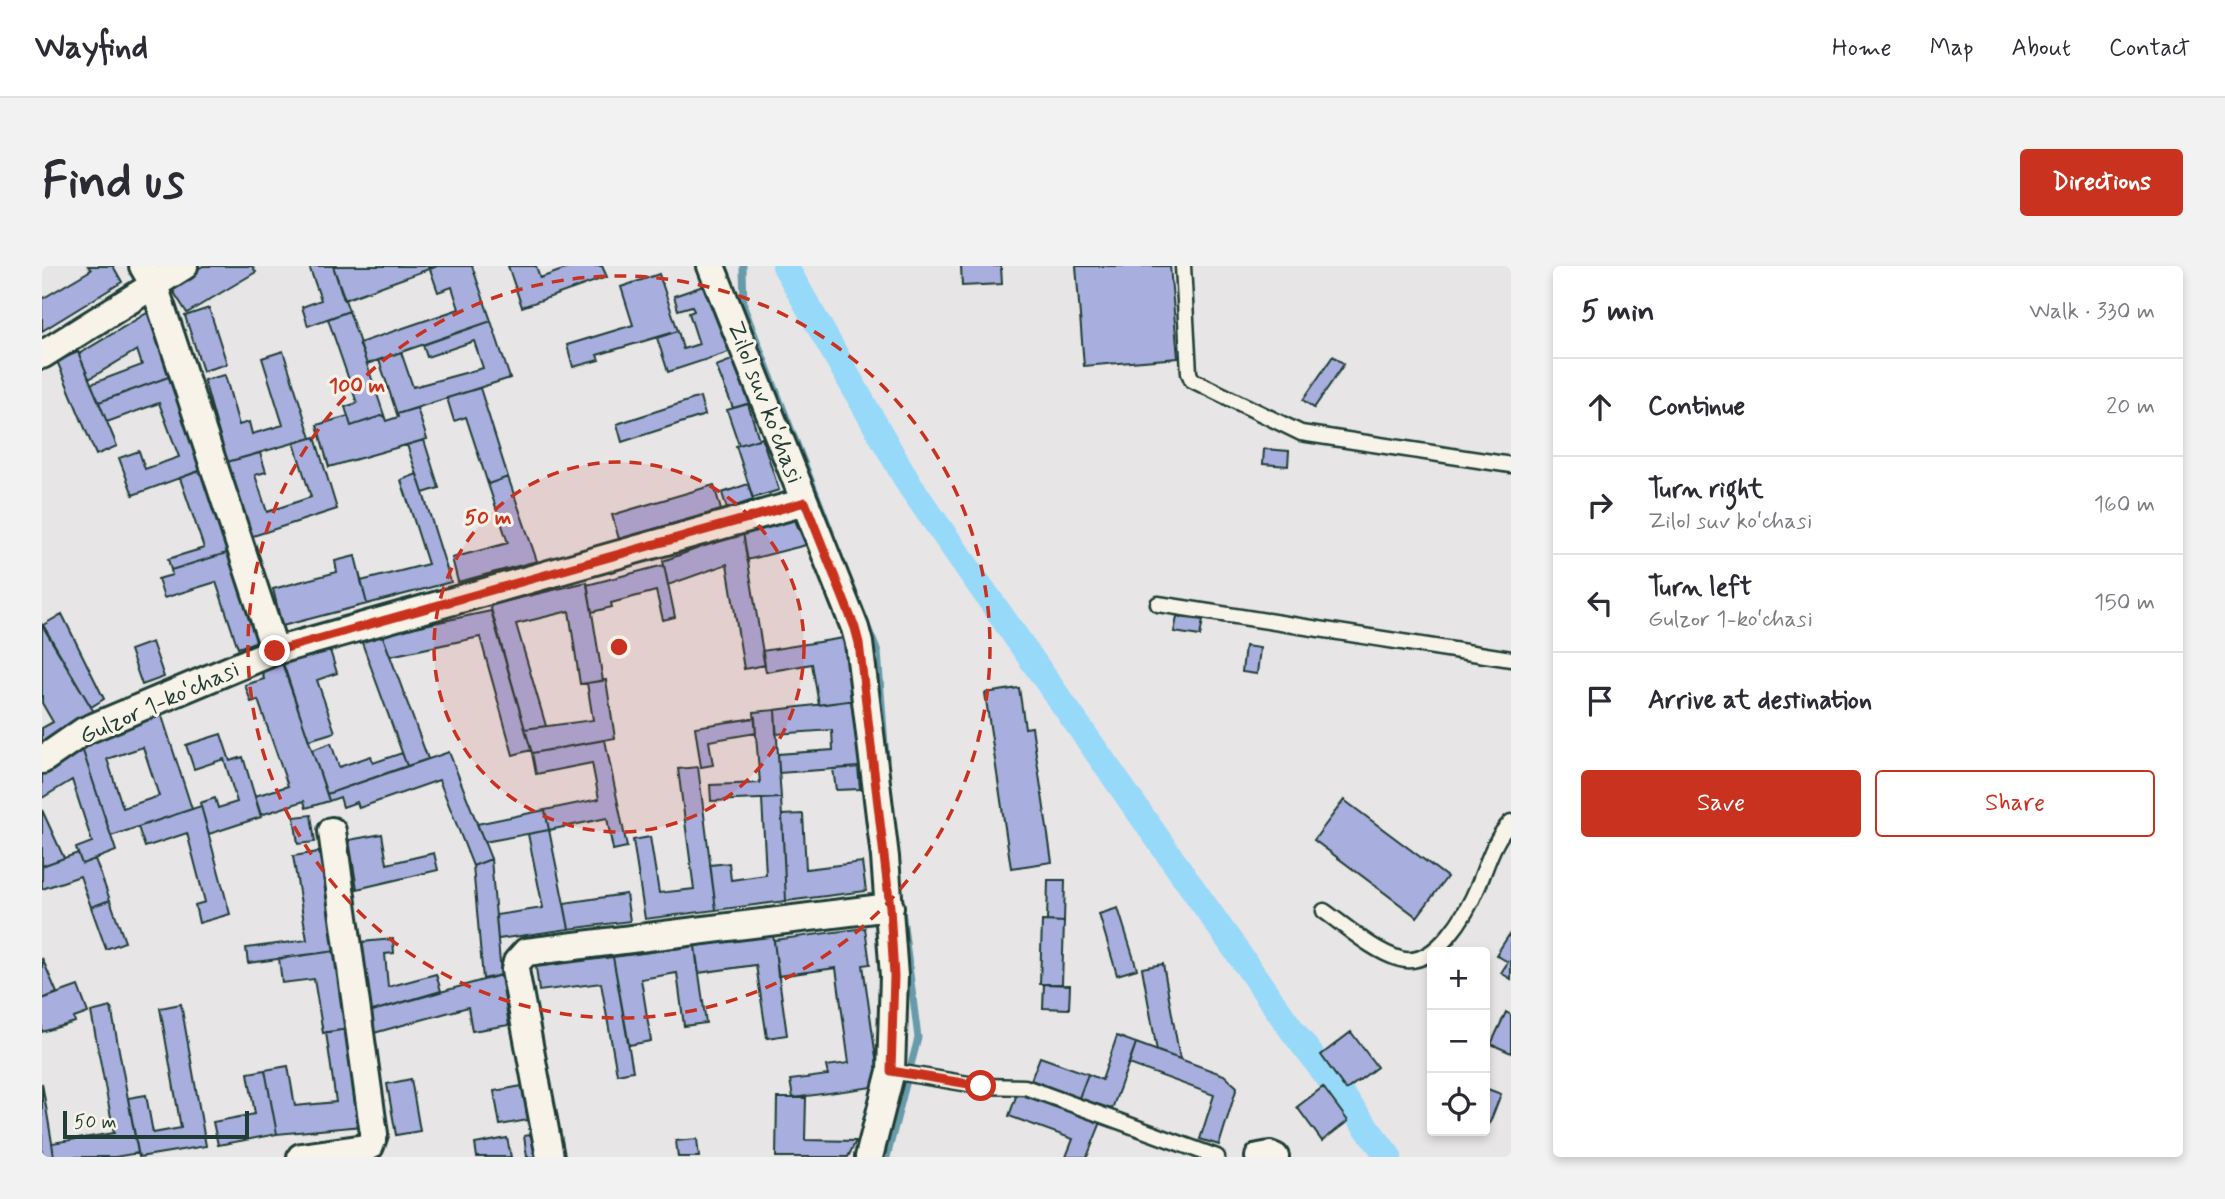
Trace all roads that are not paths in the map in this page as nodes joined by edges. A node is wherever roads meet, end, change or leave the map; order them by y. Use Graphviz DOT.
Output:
graph roads {
  1 [pos="184,266"];
  2 [pos="711,266"];
  3 [pos="1182,266"];
  4 [pos="149,275"];
  5 [pos="42,355"];
  6 [pos="1511,465"];
  7 [pos="805,502"];
  8 [pos="1158,604"];
  9 [pos="275,651"];
  10 [pos="1511,659"];
  11 [pos="42,760"];
  12 [pos="1511,822"];
  13 [pos="332,831"];
  14 [pos="890,907"];
  15 [pos="1324,911"];
  16 [pos="894,1071"];
  17 [pos="301,1157"];
  18 [pos="550,1157"];
  19 [pos="869,1157"];
  20 [pos="1217,1157"];
  21 [pos="1259,1157"];
  22 [pos="1275,1157"];
  1 -- 4 [label="street"];
  2 -- 7 [label="street, Zilol suv koʻchasi"];
  3 -- 6 [label="lane"];
  4 -- 5 [label="street"];
  4 -- 9 [label="street"];
  7 -- 9 [label="street, Gulzor 1-koʻchasi"];
  7 -- 14 [label="street, Zilol suv koʻchasi"];
  8 -- 10 [label="lane"];
  9 -- 11 [label="street, Gulzor 1-koʻchasi"];
  12 -- 15 [label="lane"];
  13 -- 17 [label="street"];
  14 -- 16 [label="street, Zilol suv koʻchasi"];
  14 -- 18 [label="street"];
  16 -- 19 [label="street, Zilol suv koʻchasi"];
  16 -- 20 [label="lane"];
  21 -- 22 [label="street"];
}
